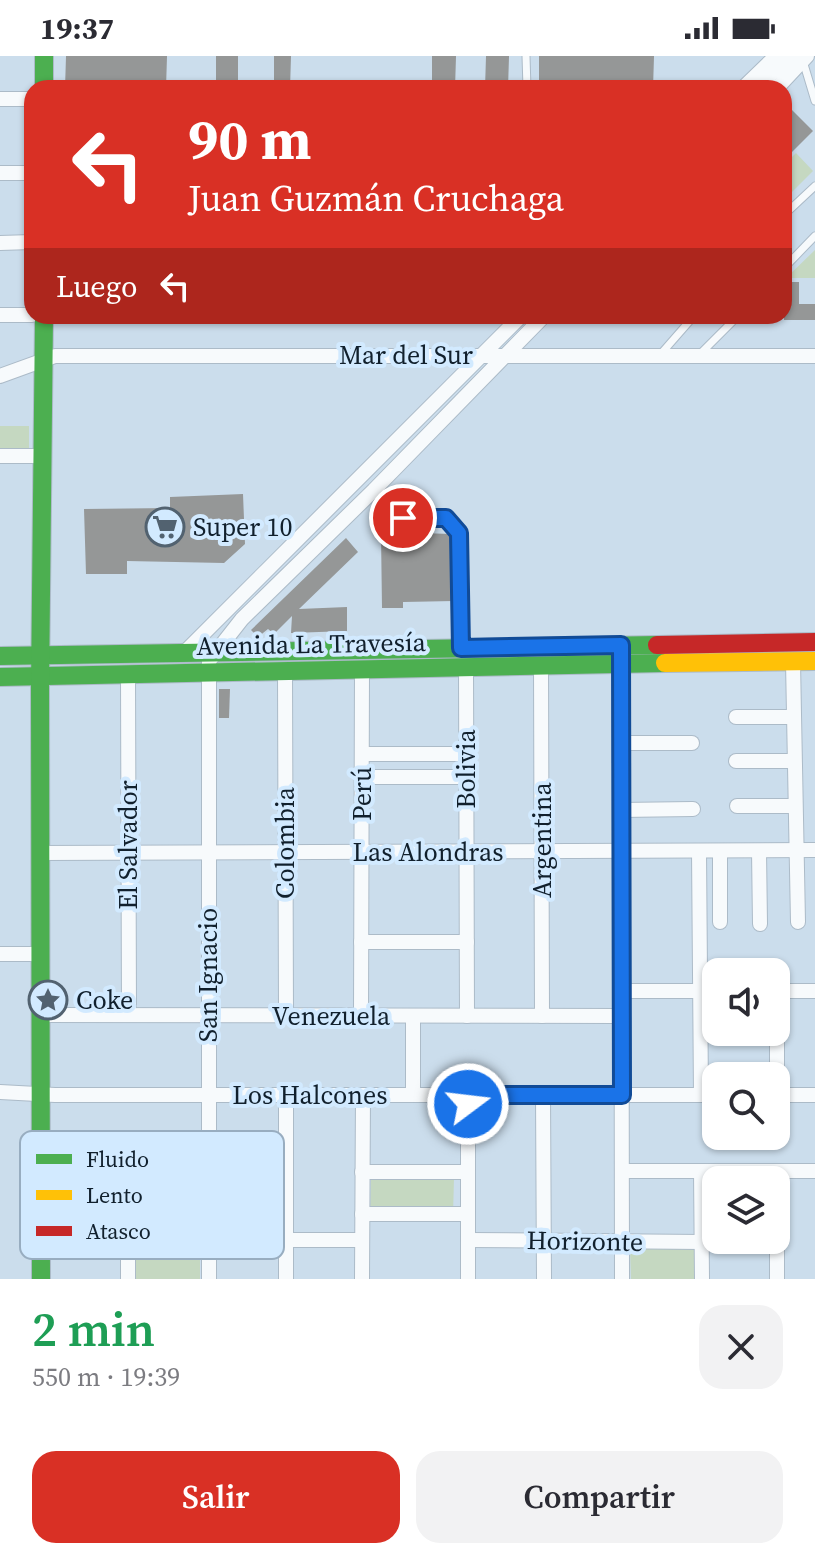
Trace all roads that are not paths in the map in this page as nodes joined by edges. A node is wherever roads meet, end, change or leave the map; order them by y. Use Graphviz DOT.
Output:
graph roads {
  1 [pos="44,56"];
  2 [pos="526,56"];
  3 [pos="776,56"];
  4 [pos="801,58"];
  5 [pos="44,80"];
  6 [pos="527,80"];
  7 [pos="751,80"];
  8 [pos="767,80"];
  9 [pos="783,80"];
  10 [pos="0,99"];
  11 [pos="24,99"];
  12 [pos="815,101"];
  13 [pos="0,173"];
  14 [pos="24,173"];
  15 [pos="815,186"];
  16 [pos="792,208"];
  17 [pos="815,236"];
  18 [pos="24,242"];
  19 [pos="0,243"];
  20 [pos="792,260"];
  21 [pos="0,315"];
  22 [pos="24,315"];
  23 [pos="44,324"];
  24 [pos="513,324"];
  25 [pos="536,324"];
  26 [pos="687,324"];
  27 [pos="730,324"];
  28 [pos="506,354"];
  29 [pos="483,355"];
  30 [pos="699,355"];
  31 [pos="659,356"];
  32 [pos="815,356"];
  33 [pos="44,358"];
  34 [pos="0,376"];
  35 [pos="0,456"];
  36 [pos="42,456"];
  37 [pos="374,490"];
  38 [pos="815,642"];
  39 [pos="461,648"];
  40 [pos="185,652"];
  41 [pos="214,652"];
  42 [pos="40,655"];
  43 [pos="621,655"];
  44 [pos="0,656"];
  45 [pos="815,661"];
  46 [pos="793,662"];
  47 [pos="541,665"];
  48 [pos="466,667"];
  49 [pos="362,668"];
  50 [pos="285,670"];
  51 [pos="207,672"];
  52 [pos="128,674"];
  53 [pos="40,676"];
  54 [pos="0,677"];
  55 [pos="736,717"];
  56 [pos="793,717"];
  57 [pos="621,743"];
  58 [pos="692,743"];
  59 [pos="362,754"];
  60 [pos="466,754"];
  61 [pos="736,761"];
  62 [pos="794,761"];
  63 [pos="362,777"];
  64 [pos="466,777"];
  65 [pos="737,806"];
  66 [pos="795,806"];
  67 [pos="693,809"];
  68 [pos="621,810"];
  69 [pos="815,850"];
  70 [pos="542,851"];
  71 [pos="621,851"];
  72 [pos="699,851"];
  73 [pos="720,851"];
  74 [pos="759,851"];
  75 [pos="795,851"];
  76 [pos="285,852"];
  77 [pos="361,852"];
  78 [pos="466,852"];
  79 [pos="40,853"];
  80 [pos="128,853"];
  81 [pos="208,853"];
  82 [pos="720,922"];
  83 [pos="798,922"];
  84 [pos="760,924"];
  85 [pos="361,942"];
  86 [pos="467,942"];
  87 [pos="0,954"];
  88 [pos="40,954"];
  89 [pos="621,991"];
  90 [pos="700,991"];
  91 [pos="790,991"];
  92 [pos="815,991"];
  93 [pos="40,1015"];
  94 [pos="129,1015"];
  95 [pos="208,1015"];
  96 [pos="286,1015"];
  97 [pos="361,1016"];
  98 [pos="413,1016"];
  99 [pos="467,1016"];
  100 [pos="542,1016"];
  101 [pos="622,1016"];
  102 [pos="705,1062"];
  103 [pos="0,1092"];
  104 [pos="40,1094"];
  105 [pos="286,1095"];
  106 [pos="363,1095"];
  107 [pos="413,1095"];
  108 [pos="468,1095"];
  109 [pos="543,1095"];
  110 [pos="622,1095"];
  111 [pos="702,1095"];
  112 [pos="790,1095"];
  113 [pos="815,1095"];
  114 [pos="209,1096"];
  115 [pos="40,1131"];
  116 [pos="209,1131"];
  117 [pos="622,1171"];
  118 [pos="701,1171"];
  119 [pos="790,1171"];
  120 [pos="815,1171"];
  121 [pos="362,1172"];
  122 [pos="468,1172"];
  123 [pos="362,1214"];
  124 [pos="468,1214"];
  125 [pos="286,1240"];
  126 [pos="362,1240"];
  127 [pos="468,1240"];
  128 [pos="543,1240"];
  129 [pos="622,1241"];
  130 [pos="702,1242"];
  131 [pos="702,1254"];
  132 [pos="777,1254"];
  133 [pos="41,1259"];
  134 [pos="41,1279"];
  135 [pos="286,1279"];
  136 [pos="362,1279"];
  137 [pos="468,1279"];
  138 [pos="544,1279"];
  139 [pos="622,1279"];
  140 [pos="702,1279"];
  141 [pos="777,1279"];
  1 -- 5 [label="street"];
  2 -- 6 [label="lane"];
  3 -- 7 [label="street"];
  4 -- 8 [label="street"];
  4 -- 9 [label="street"];
  4 -- 12 [label="lane"];
  10 -- 11 [label="street"];
  13 -- 14 [label="street"];
  15 -- 16 [label="lane"];
  17 -- 20 [label="lane"];
  18 -- 19 [label="street"];
  21 -- 22 [label="street"];
  23 -- 33 [label="street"];
  24 -- 29 [label="street"];
  25 -- 28 [label="street"];
  26 -- 31 [label="lane"];
  27 -- 30 [label="lane"];
  28 -- 29 [label="street, Mar del Sur"];
  28 -- 31 [label="street, Mar del Sur"];
  28 -- 37 [label="street"];
  29 -- 33 [label="street, Mar del Sur"];
  29 -- 40 [label="street"];
  30 -- 31 [label="street, Mar del Sur"];
  30 -- 32 [label="street, Mar del Sur"];
  33 -- 34 [label="street, Mar del Sur"];
  33 -- 36 [label="street"];
  35 -- 36 [label="street"];
  36 -- 42 [label="street"];
  37 -- 39 [label="lane"];
  37 -- 41 [label="street"];
  38 -- 43 [label="street, Avenida La Travesía"];
  39 -- 41 [label="street, Avenida La Travesía"];
  39 -- 43 [label="street, Avenida La Travesía"];
  40 -- 41 [label="street, Avenida La Travesía"];
  40 -- 42 [label="street, Avenida La Travesía"];
  41 -- 51 [label="street, San Ignacio"];
  42 -- 44 [label="street, Avenida La Travesía"];
  42 -- 53 [label="street"];
  43 -- 46 [label="street, Avenida La Travesía"];
  43 -- 47 [label="street, Avenida La Travesía"];
  43 -- 57 [label="street"];
  45 -- 46 [label="street, Avenida La Travesía"];
  46 -- 56 [label="street"];
  47 -- 48 [label="street, Avenida La Travesía"];
  47 -- 70 [label="street, Argentina"];
  48 -- 49 [label="street, Avenida La Travesía"];
  48 -- 60 [label="street, Bolivia"];
  49 -- 50 [label="street, Avenida La Travesía"];
  49 -- 59 [label="street, Perú"];
  50 -- 51 [label="street, Avenida La Travesía"];
  50 -- 76 [label="street, Colombia"];
  51 -- 52 [label="street, Avenida La Travesía"];
  51 -- 81 [label="street, San Ignacio"];
  52 -- 53 [label="street, Avenida La Travesía"];
  52 -- 80 [label="street, El Salvador"];
  53 -- 54 [label="street, Avenida La Travesía"];
  53 -- 79 [label="street"];
  55 -- 56 [label="street"];
  56 -- 62 [label="street"];
  57 -- 58 [label="street"];
  57 -- 68 [label="street"];
  59 -- 60 [label="street"];
  59 -- 63 [label="street, Perú"];
  60 -- 64 [label="street, Bolivia"];
  61 -- 62 [label="street"];
  62 -- 66 [label="street"];
  63 -- 64 [label="street"];
  63 -- 77 [label="street, Perú"];
  64 -- 78 [label="street, Bolivia"];
  65 -- 66 [label="street"];
  66 -- 75 [label="street"];
  67 -- 68 [label="street"];
  68 -- 71 [label="street"];
  69 -- 75 [label="street, Las Alondras"];
  70 -- 71 [label="street, Las Alondras"];
  70 -- 78 [label="street, Las Alondras"];
  70 -- 100 [label="street, Argentina"];
  71 -- 72 [label="street, Las Alondras"];
  71 -- 89 [label="street"];
  72 -- 73 [label="street, Las Alondras"];
  72 -- 90 [label="street"];
  73 -- 74 [label="street, Las Alondras"];
  73 -- 82 [label="street"];
  74 -- 75 [label="street, Las Alondras"];
  74 -- 84 [label="street"];
  75 -- 83 [label="street"];
  76 -- 77 [label="street, Las Alondras"];
  76 -- 81 [label="street, Las Alondras"];
  76 -- 96 [label="street, Colombia"];
  77 -- 78 [label="street, Las Alondras"];
  77 -- 85 [label="street, Perú"];
  78 -- 86 [label="street, Bolivia"];
  79 -- 80 [label="street, Las Alondras"];
  79 -- 88 [label="street"];
  80 -- 81 [label="street, Las Alondras"];
  80 -- 94 [label="street, El Salvador"];
  81 -- 95 [label="street, San Ignacio"];
  85 -- 86 [label="street"];
  85 -- 97 [label="street, Perú"];
  86 -- 99 [label="street, Bolivia"];
  87 -- 88 [label="street"];
  88 -- 93 [label="street"];
  89 -- 90 [label="street"];
  89 -- 101 [label="street"];
  90 -- 102 [label="street"];
  91 -- 92 [label="street"];
  93 -- 94 [label="street, Venezuela"];
  93 -- 104 [label="street"];
  94 -- 95 [label="street, Venezuela"];
  95 -- 96 [label="street, Venezuela"];
  95 -- 114 [label="street, San Ignacio"];
  96 -- 97 [label="street, Venezuela"];
  97 -- 98 [label="street, Venezuela"];
  98 -- 99 [label="street, Venezuela"];
  98 -- 107 [label="street"];
  99 -- 100 [label="street, Venezuela"];
  100 -- 101 [label="street, Venezuela"];
  101 -- 110 [label="street"];
  103 -- 104 [label="street, Los Halcones"];
  104 -- 114 [label="street, Los Halcones"];
  104 -- 115 [label="street"];
  105 -- 106 [label="street, Los Halcones"];
  105 -- 114 [label="street, Los Halcones"];
  105 -- 125 [label="street"];
  106 -- 107 [label="street, Los Halcones"];
  106 -- 121 [label="street"];
  107 -- 108 [label="street, Los Halcones"];
  108 -- 109 [label="street, Los Halcones"];
  108 -- 122 [label="street"];
  109 -- 110 [label="street, Los Halcones"];
  109 -- 128 [label="street"];
  110 -- 111 [label="street, Los Halcones"];
  110 -- 117 [label="street"];
  112 -- 113 [label="street"];
  114 -- 116 [label="street, San Ignacio"];
  117 -- 118 [label="street"];
  117 -- 129 [label="street"];
  118 -- 130 [label="street"];
  119 -- 120 [label="street"];
  121 -- 122 [label="street"];
  121 -- 123 [label="street"];
  122 -- 124 [label="street"];
  123 -- 124 [label="street"];
  123 -- 126 [label="street"];
  124 -- 127 [label="street"];
  125 -- 126 [label="street"];
  125 -- 135 [label="street"];
  126 -- 136 [label="street"];
  127 -- 128 [label="street, Horizonte"];
  127 -- 137 [label="street"];
  128 -- 129 [label="street, Horizonte"];
  128 -- 138 [label="street"];
  129 -- 130 [label="street, Horizonte"];
  129 -- 139 [label="street"];
  131 -- 140 [label="street"];
  132 -- 141 [label="street"];
  133 -- 134 [label="street"];
}
